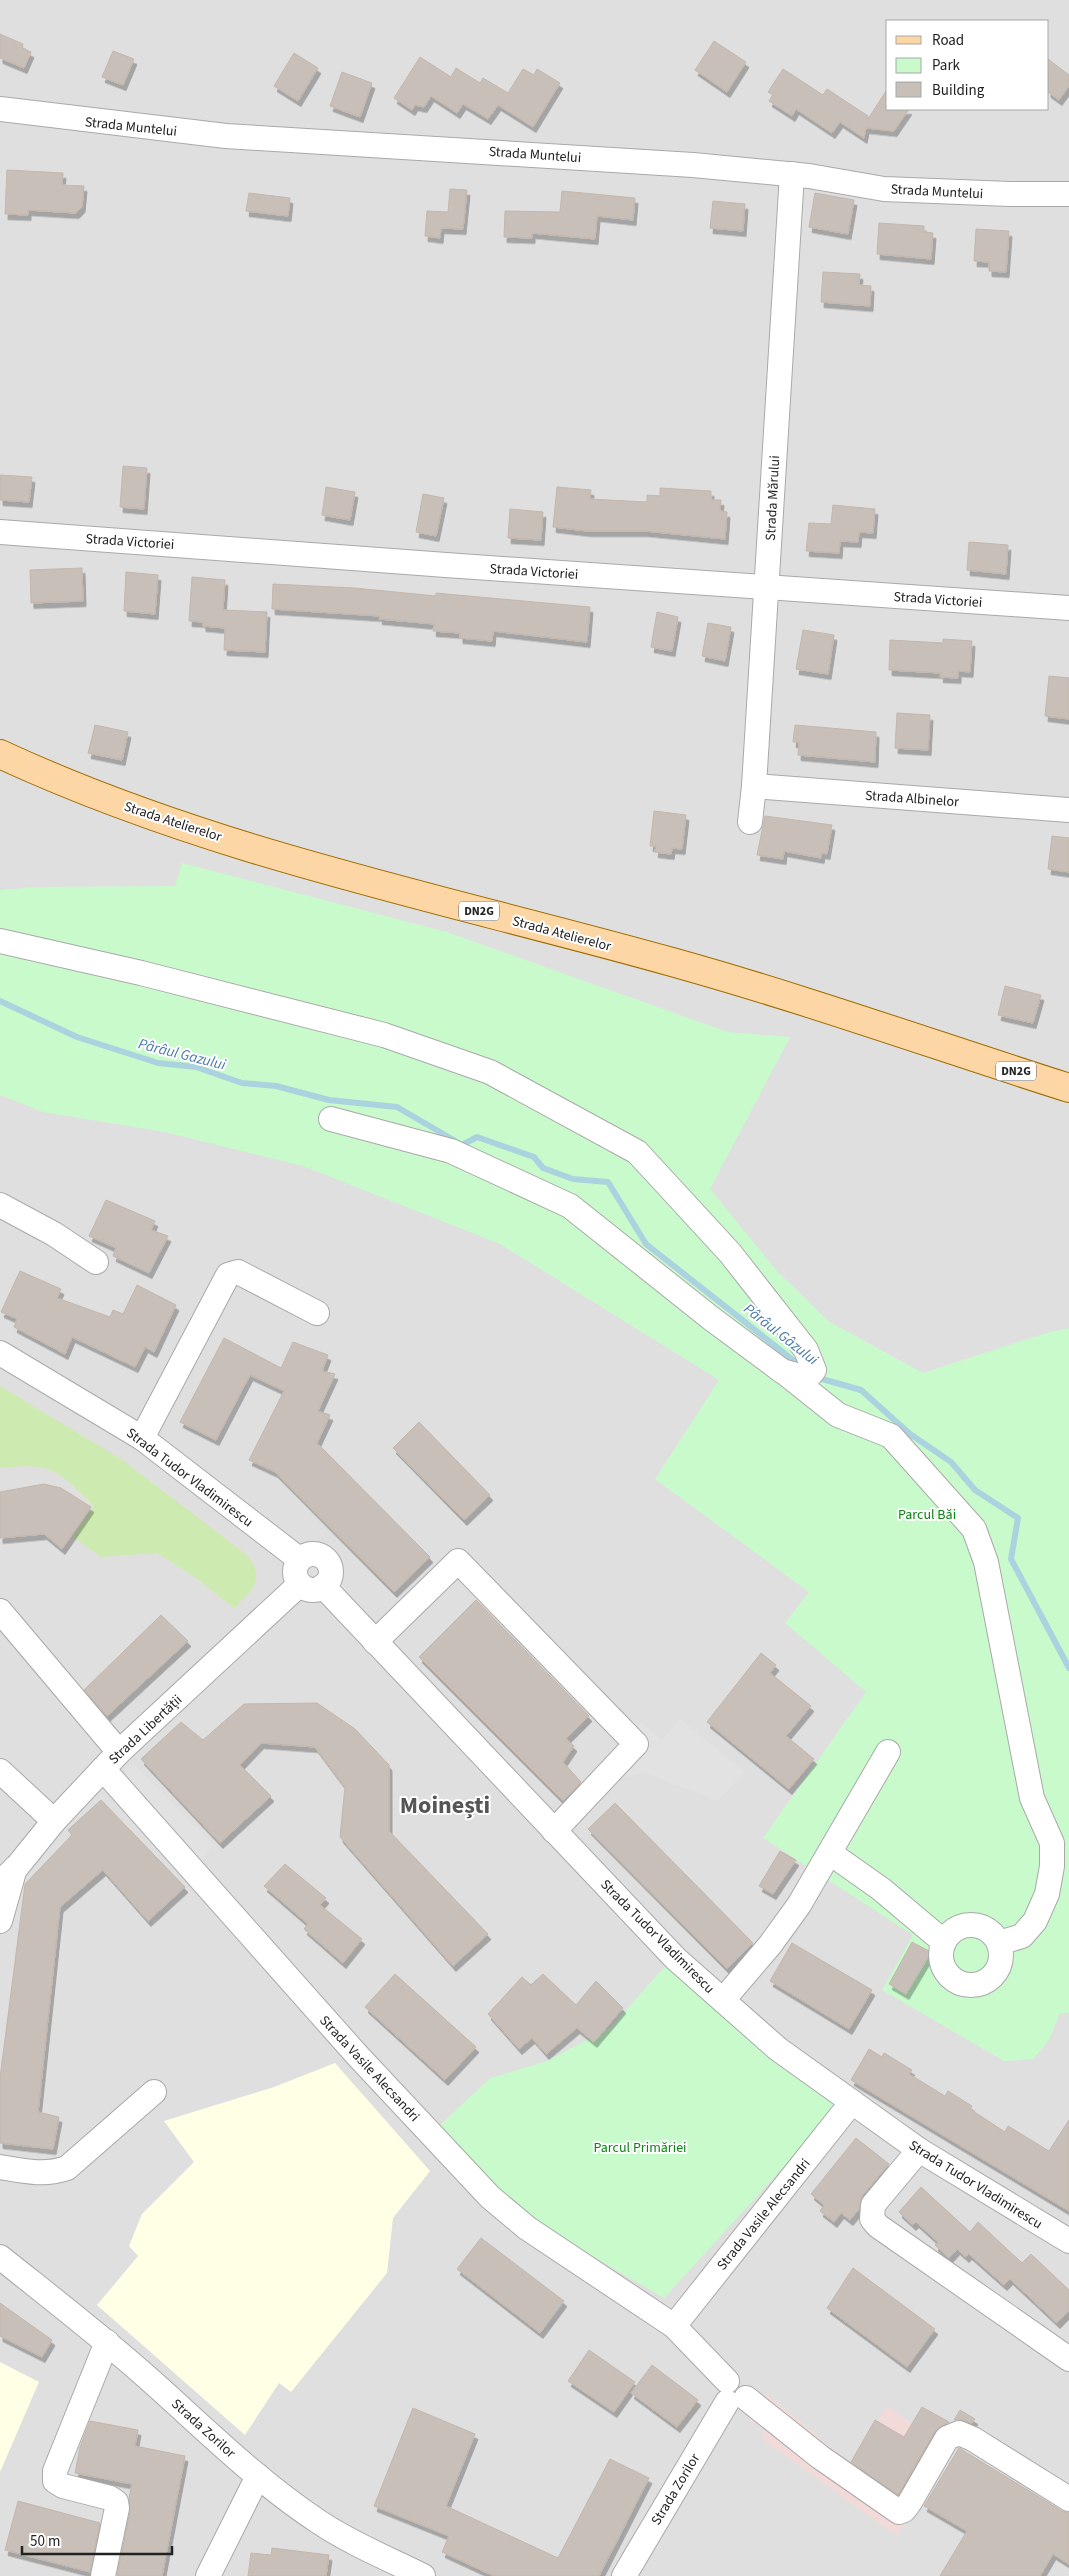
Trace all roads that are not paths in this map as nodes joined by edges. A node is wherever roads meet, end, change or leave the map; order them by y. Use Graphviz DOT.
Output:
graph roads {
  1 [pos="0,109"];
  2 [pos="792,174"];
  3 [pos="1069,194"];
  4 [pos="0,532"];
  5 [pos="767,587"];
  6 [pos="1069,608"];
  7 [pos="0,754"];
  8 [pos="754,786"];
  9 [pos="1069,810"];
  10 [pos="750,822"];
  11 [pos="0,941"];
  12 [pos="1069,1088"];
  13 [pos="330,1119"];
  14 [pos="0,1205"];
  15 [pos="96,1262"];
  16 [pos="317,1313"];
  17 [pos="0,1353"];
  18 [pos="782,1371"];
  19 [pos="142,1438"];
  20 [pos="299,1559"];
  21 [pos="300,1584"];
  22 [pos="323,1586"];
  23 [pos="0,1610"];
  24 [pos="375,1642"];
  25 [pos="119,1752"];
  26 [pos="888,1752"];
  27 [pos="103,1769"];
  28 [pos="0,1770"];
  29 [pos="54,1821"];
  30 [pos="554,1831"];
  31 [pos="830,1853"];
  32 [pos="8,1875"];
  33 [pos="0,1921"];
  34 [pos="944,1942"];
  35 [pos="999,1943"];
  36 [pos="723,2000"];
  37 [pos="154,2092"];
  38 [pos="852,2102"];
  39 [pos="919,2150"];
  40 [pos="0,2168"];
  41 [pos="1069,2241"];
  42 [pos="0,2257"];
  43 [pos="674,2326"];
  44 [pos="107,2342"];
  45 [pos="1069,2359"];
  46 [pos="733,2393"];
  47 [pos="258,2476"];
  48 [pos="1069,2499"];
  49 [pos="104,2576"];
  50 [pos="208,2576"];
  51 [pos="423,2576"];
  52 [pos="624,2576"];
  1 -- 2 [label="street, Strada Muntelui"];
  2 -- 3 [label="street, Strada Muntelui"];
  2 -- 5 [label="street, Strada Mărului"];
  4 -- 5 [label="street, Strada Victoriei"];
  5 -- 6 [label="street, Strada Victoriei"];
  5 -- 8 [label="street, Strada Mărului"];
  7 -- 12 [label="main road, Strada Atelierelor / DN2G"];
  8 -- 9 [label="street, Strada Albinelor"];
  8 -- 10 [label="street, Strada Mărului"];
  11 -- 18 [label="street"];
  13 -- 18 [label="street"];
  14 -- 15 [label="street"];
  16 -- 19 [label="street"];
  17 -- 19 [label="street, Strada Tudor Vladimirescu"];
  18 -- 35 [label="street"];
  19 -- 20 [label="street, Strada Tudor Vladimirescu"];
  20 -- 21 [label="street"];
  20 -- 22 [label="street"];
  21 -- 22 [label="street"];
  21 -- 25 [label="street, Strada Libertății"];
  22 -- 24 [label="street, Strada Tudor Vladimirescu"];
  23 -- 25 [label="street"];
  24 -- 30 [label="street, Strada Tudor Vladimirescu"];
  24 -- 30 [label="street"];
  25 -- 27 [label="street, Strada Libertății"];
  26 -- 31 [label="street"];
  27 -- 29 [label="street, Strada Libertății"];
  27 -- 43 [label="street, Strada Vasile Alecsandri"];
  28 -- 29 [label="street"];
  29 -- 32 [label="street, Strada Libertății"];
  30 -- 36 [label="street, Strada Tudor Vladimirescu"];
  31 -- 34 [label="street"];
  31 -- 36 [label="street"];
  32 -- 33 [label="street"];
  34 -- 35 [label="street"];
  34 -- 35 [label="street"];
  36 -- 38 [label="street, Strada Tudor Vladimirescu"];
  37 -- 40 [label="street"];
  38 -- 39 [label="street, Strada Tudor Vladimirescu"];
  38 -- 43 [label="street, Strada Vasile Alecsandri"];
  39 -- 41 [label="street, Strada Tudor Vladimirescu"];
  39 -- 45 [label="street"];
  42 -- 44 [label="street, Strada Zorilor"];
  43 -- 46 [label="street, Strada Vasile Alecsandri"];
  44 -- 47 [label="street, Strada Zorilor"];
  44 -- 49 [label="street"];
  46 -- 48 [label="street, Strada Vasile Alecsandri"];
  46 -- 52 [label="street, Strada Zorilor"];
  47 -- 50 [label="street"];
  47 -- 51 [label="street, Strada Zorilor"];
}
